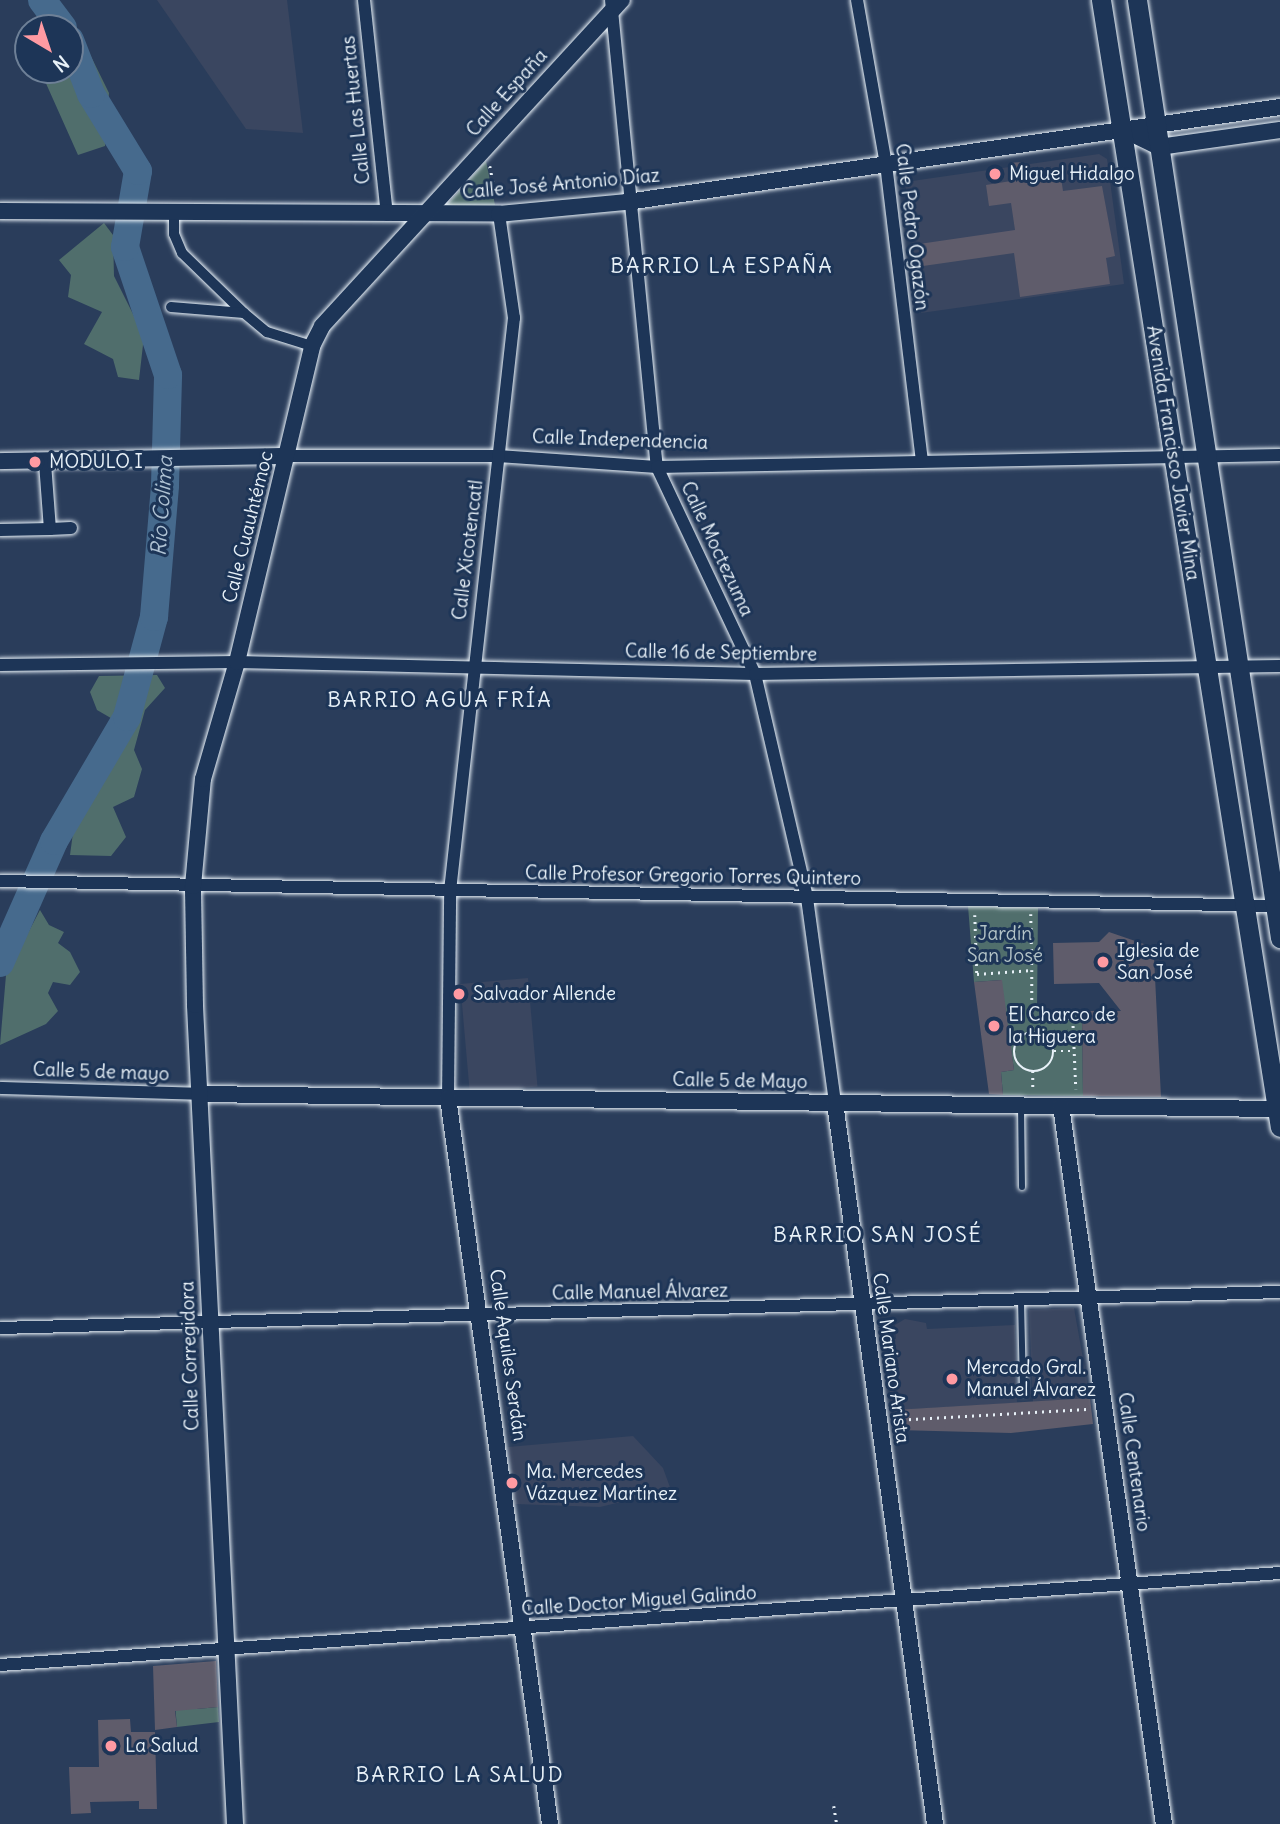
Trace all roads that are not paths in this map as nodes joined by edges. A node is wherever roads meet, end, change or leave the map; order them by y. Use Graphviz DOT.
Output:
graph roads {
  1 [pos="364,0"];
  2 [pos="857,0"];
  3 [pos="1101,0"];
  4 [pos="1137,0"];
  5 [pos="615,2"];
  6 [pos="1280,107"];
  7 [pos="1155,126"];
  8 [pos="1122,129"];
  9 [pos="1280,130"];
  10 [pos="1159,147"];
  11 [pos="886,164"];
  12 [pos="627,202"];
  13 [pos="0,211"];
  14 [pos="499,214"];
  15 [pos="168,215"];
  16 [pos="387,215"];
  17 [pos="424,216"];
  18 [pos="171,307"];
  19 [pos="244,313"];
  20 [pos="312,346"];
  21 [pos="1280,455"];
  22 [pos="287,456"];
  23 [pos="498,456"];
  24 [pos="1207,457"];
  25 [pos="922,460"];
  26 [pos="1173,460"];
  27 [pos="0,461"];
  28 [pos="46,463"];
  29 [pos="657,467"];
  30 [pos="71,528"];
  31 [pos="50,529"];
  32 [pos="0,530"];
  33 [pos="237,662"];
  34 [pos="0,665"];
  35 [pos="1280,666"];
  36 [pos="473,667"];
  37 [pos="1208,669"];
  38 [pos="1240,669"];
  39 [pos="755,674"];
  40 [pos="0,881"];
  41 [pos="193,886"];
  42 [pos="450,891"];
  43 [pos="807,898"];
  44 [pos="1242,906"];
  45 [pos="1278,906"];
  46 [pos="1280,938"];
  47 [pos="6,1088"];
  48 [pos="200,1094"];
  49 [pos="448,1098"];
  50 [pos="835,1103"];
  51 [pos="1021,1106"];
  52 [pos="1069,1107"];
  53 [pos="1279,1115"];
  54 [pos="1021,1187"];
  55 [pos="1280,1292"];
  56 [pos="1089,1300"];
  57 [pos="1021,1301"];
  58 [pos="863,1305"];
  59 [pos="482,1315"];
  60 [pos="210,1321"];
  61 [pos="0,1328"];
  62 [pos="1023,1392"];
  63 [pos="1280,1573"];
  64 [pos="1130,1586"];
  65 [pos="904,1603"];
  66 [pos="525,1627"];
  67 [pos="224,1646"];
  68 [pos="0,1665"];
  69 [pos="235,1824"];
  70 [pos="550,1824"];
  71 [pos="935,1824"];
  72 [pos="1164,1824"];
  1 -- 16 [label="street, Calle Las Huertas"];
  2 -- 11 [label="street, Calle Pedro Ogazón"];
  3 -- 8 [label="main road, Avenida Francisco Javier Mina"];
  4 -- 7 [label="main road, Avenida Francisco Javier Mina"];
  5 -- 12 [label="street, Calle Moctezuma"];
  5 -- 17 [label="street, Calle España"];
  6 -- 7 [label="street, Calle José Antonio Díaz"];
  7 -- 8 [label="street, Calle José Antonio Díaz"];
  7 -- 10 [label="main road, Avenida Francisco Javier Mina"];
  8 -- 10 [label="street"];
  8 -- 11 [label="street, Calle José Antonio Díaz"];
  8 -- 26 [label="main road, Avenida Francisco Javier Mina"];
  9 -- 10 [label="street"];
  10 -- 24 [label="main road, Avenida Francisco Javier Mina"];
  11 -- 12 [label="street, Calle José Antonio Díaz"];
  11 -- 25 [label="street, Calle Pedro Ogazón"];
  12 -- 14 [label="street, Calle José Antonio Díaz"];
  12 -- 29 [label="street, Calle Moctezuma"];
  13 -- 15 [label="street, Calle José Antonio Díaz"];
  14 -- 17 [label="street, Calle José Antonio Díaz"];
  14 -- 23 [label="street, Calle Xicotencatl"];
  15 -- 16 [label="street, Calle José Antonio Díaz"];
  15 -- 19 [label="street"];
  16 -- 17 [label="street, Calle José Antonio Díaz"];
  17 -- 20 [label="street, Calle Cuauhtémoc"];
  18 -- 19 [label="street"];
  19 -- 20 [label="street"];
  20 -- 22 [label="street, Calle Cuauhtémoc"];
  21 -- 24 [label="street, Calle Independencia"];
  22 -- 23 [label="street, Calle Independencia"];
  22 -- 28 [label="street, Calle Independencia"];
  22 -- 33 [label="street, Calle Cuauhtémoc"];
  23 -- 29 [label="street, Calle Independencia"];
  23 -- 36 [label="street, Calle Xicotencatl"];
  24 -- 26 [label="street, Calle Independencia"];
  24 -- 38 [label="main road, Avenida Francisco Javier Mina"];
  25 -- 26 [label="street, Calle Independencia"];
  25 -- 29 [label="street, Calle Independencia"];
  26 -- 37 [label="main road, Avenida Francisco Javier Mina"];
  27 -- 28 [label="street, Calle Independencia"];
  28 -- 31 [label="street"];
  29 -- 39 [label="street, Calle Moctezuma"];
  30 -- 31 [label="street"];
  31 -- 32 [label="street"];
  33 -- 34 [label="street, Calle 16 de Septiembre"];
  33 -- 36 [label="street, Calle 16 de Septiembre"];
  33 -- 41 [label="street, Calle Cuauhtémoc"];
  35 -- 38 [label="street, Calle 16 de Septiembre"];
  36 -- 39 [label="street, Calle 16 de Septiembre"];
  36 -- 42 [label="street, Calle Xicotencatl"];
  37 -- 38 [label="street, Calle 16 de Septiembre"];
  37 -- 39 [label="street, Calle 16 de Septiembre"];
  37 -- 44 [label="main road, Avenida Francisco Javier Mina"];
  38 -- 45 [label="main road, Avenida Francisco Javier Mina"];
  39 -- 43 [label="street, Calle Moctezuma"];
  40 -- 41 [label="street, Calle Profesor Gregorio Torres Quintero"];
  41 -- 42 [label="street, Calle Profesor Gregorio Torres Quintero"];
  41 -- 48 [label="street, Calle Corregidora"];
  42 -- 43 [label="street, Calle Profesor Gregorio Torres Quintero"];
  42 -- 49 [label="street, Calle Aquiles Serdán"];
  43 -- 44 [label="street, Calle Profesor Gregorio Torres Quintero"];
  43 -- 50 [label="street, Calle Mariano Arista"];
  44 -- 45 [label="street, Calle Profesor Gregorio Torres Quintero"];
  44 -- 53 [label="main road, Avenida Francisco Javier Mina"];
  45 -- 46 [label="main road, Avenida Francisco Javier Mina"];
  47 -- 48 [label="street, Calle 5 de mayo"];
  48 -- 49 [label="street, Calle 5 de Mayo"];
  48 -- 60 [label="street, Calle Corregidora"];
  49 -- 50 [label="street, Calle 5 de Mayo"];
  49 -- 59 [label="street, Calle Aquiles Serdán"];
  50 -- 51 [label="street, Calle 5 de Mayo"];
  50 -- 58 [label="street, Calle Mariano Arista"];
  51 -- 52 [label="street, Calle 5 de Mayo"];
  51 -- 54 [label="lane"];
  52 -- 53 [label="street, Calle 5 de Mayo"];
  52 -- 56 [label="street, Calle Centenario"];
  55 -- 56 [label="street, Calle Manuel Álvarez"];
  56 -- 57 [label="street, Calle Manuel Álvarez"];
  56 -- 64 [label="street, Calle Centenario"];
  57 -- 58 [label="street, Calle Manuel Álvarez"];
  57 -- 62 [label="lane"];
  58 -- 59 [label="street, Calle Manuel Álvarez"];
  58 -- 65 [label="street, Calle Mariano Arista"];
  59 -- 60 [label="street, Calle Manuel Álvarez"];
  59 -- 66 [label="street, Calle Aquiles Serdán"];
  60 -- 61 [label="street, Calle Manuel Álvarez"];
  60 -- 67 [label="street, Calle Corregidora"];
  63 -- 64 [label="street, Calle Doctor Miguel Galindo"];
  64 -- 65 [label="street, Calle Doctor Miguel Galindo"];
  64 -- 72 [label="street, Calle Centenario"];
  65 -- 66 [label="street, Calle Doctor Miguel Galindo"];
  65 -- 71 [label="street, Calle Mariano Arista"];
  66 -- 67 [label="street, Calle Doctor Miguel Galindo"];
  66 -- 70 [label="street, Calle Aquiles Serdán"];
  67 -- 68 [label="street, Calle Doctor Miguel Galindo"];
  67 -- 69 [label="street, Calle Corregidora"];
}
